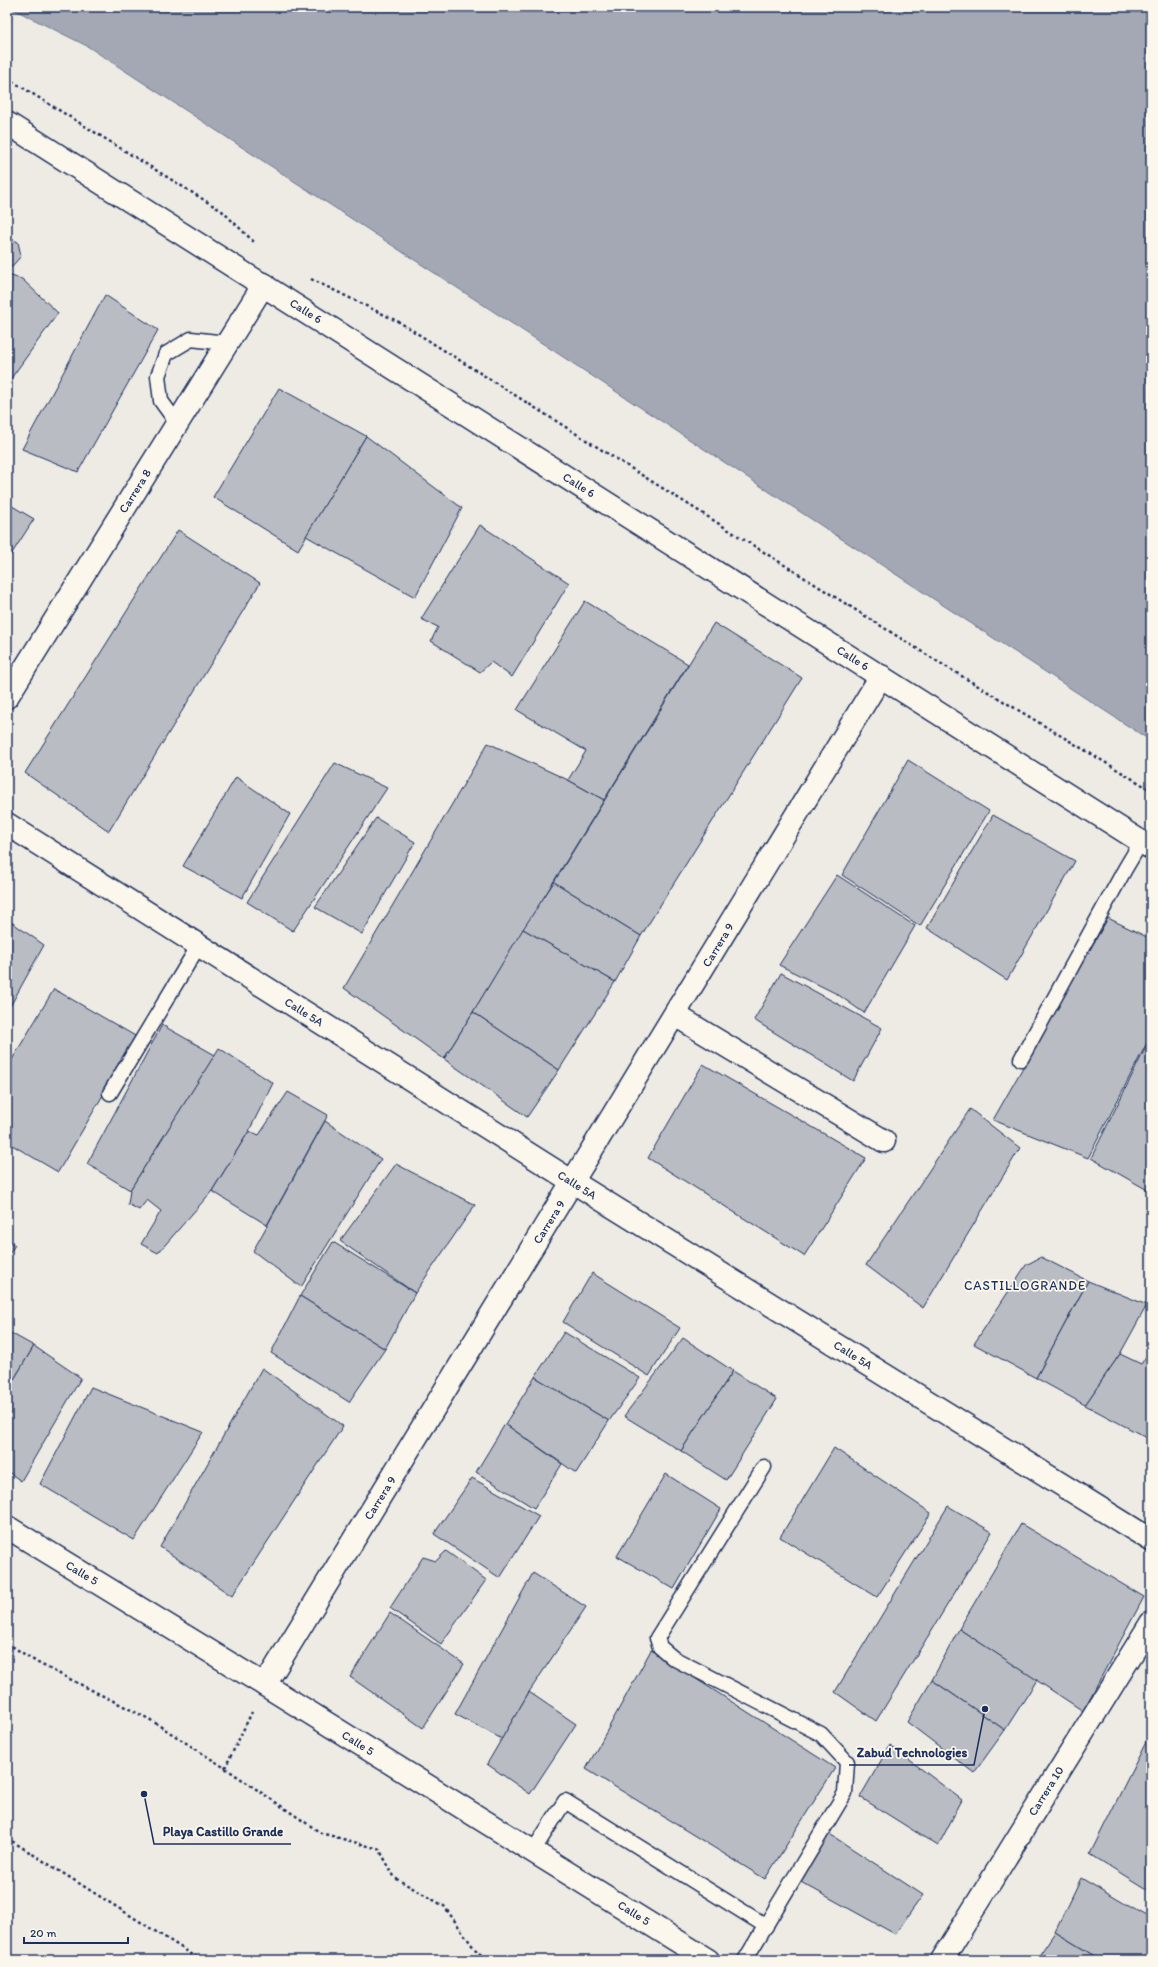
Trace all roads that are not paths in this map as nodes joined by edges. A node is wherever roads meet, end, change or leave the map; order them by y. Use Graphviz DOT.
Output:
graph roads {
  1 [pos="7,122"];
  2 [pos="264,284"];
  3 [pos="226,343"];
  4 [pos="177,423"];
  5 [pos="881,676"];
  6 [pos="7,697"];
  7 [pos="7,824"];
  8 [pos="1146,845"];
  9 [pos="199,945"];
  10 [pos="675,1014"];
  11 [pos="1021,1059"];
  12 [pos="110,1093"];
  13 [pos="884,1141"];
  14 [pos="573,1182"];
  15 [pos="764,1468"];
  16 [pos="7,1527"];
  17 [pos="1151,1540"];
  18 [pos="1151,1623"];
  19 [pos="265,1684"];
  20 [pos="533,1851"];
  21 [pos="766,1926"];
  22 [pos="708,1960"];
  23 [pos="745,1960"];
  24 [pos="942,1960"];
  1 -- 2 [label="street, Calle 6"];
  2 -- 3 [label="street, Carrera 8"];
  2 -- 5 [label="street, Calle 6"];
  3 -- 4 [label="street, Carrera 8"];
  3 -- 4 [label="lane"];
  4 -- 6 [label="street, Carrera 8"];
  5 -- 8 [label="street, Calle 6"];
  5 -- 10 [label="street, Carrera 9"];
  7 -- 9 [label="street, Calle 5A"];
  8 -- 11 [label="lane"];
  9 -- 12 [label="lane"];
  9 -- 14 [label="street, Calle 5A"];
  10 -- 13 [label="street"];
  10 -- 14 [label="street, Carrera 9"];
  14 -- 17 [label="street, Calle 5A"];
  14 -- 19 [label="street, Carrera 9"];
  15 -- 21 [label="lane"];
  16 -- 19 [label="street, Calle 5"];
  18 -- 24 [label="street, Carrera 10"];
  19 -- 20 [label="street, Calle 5"];
  20 -- 21 [label="lane"];
  20 -- 22 [label="street, Calle 5"];
  21 -- 23 [label="lane"];
}
